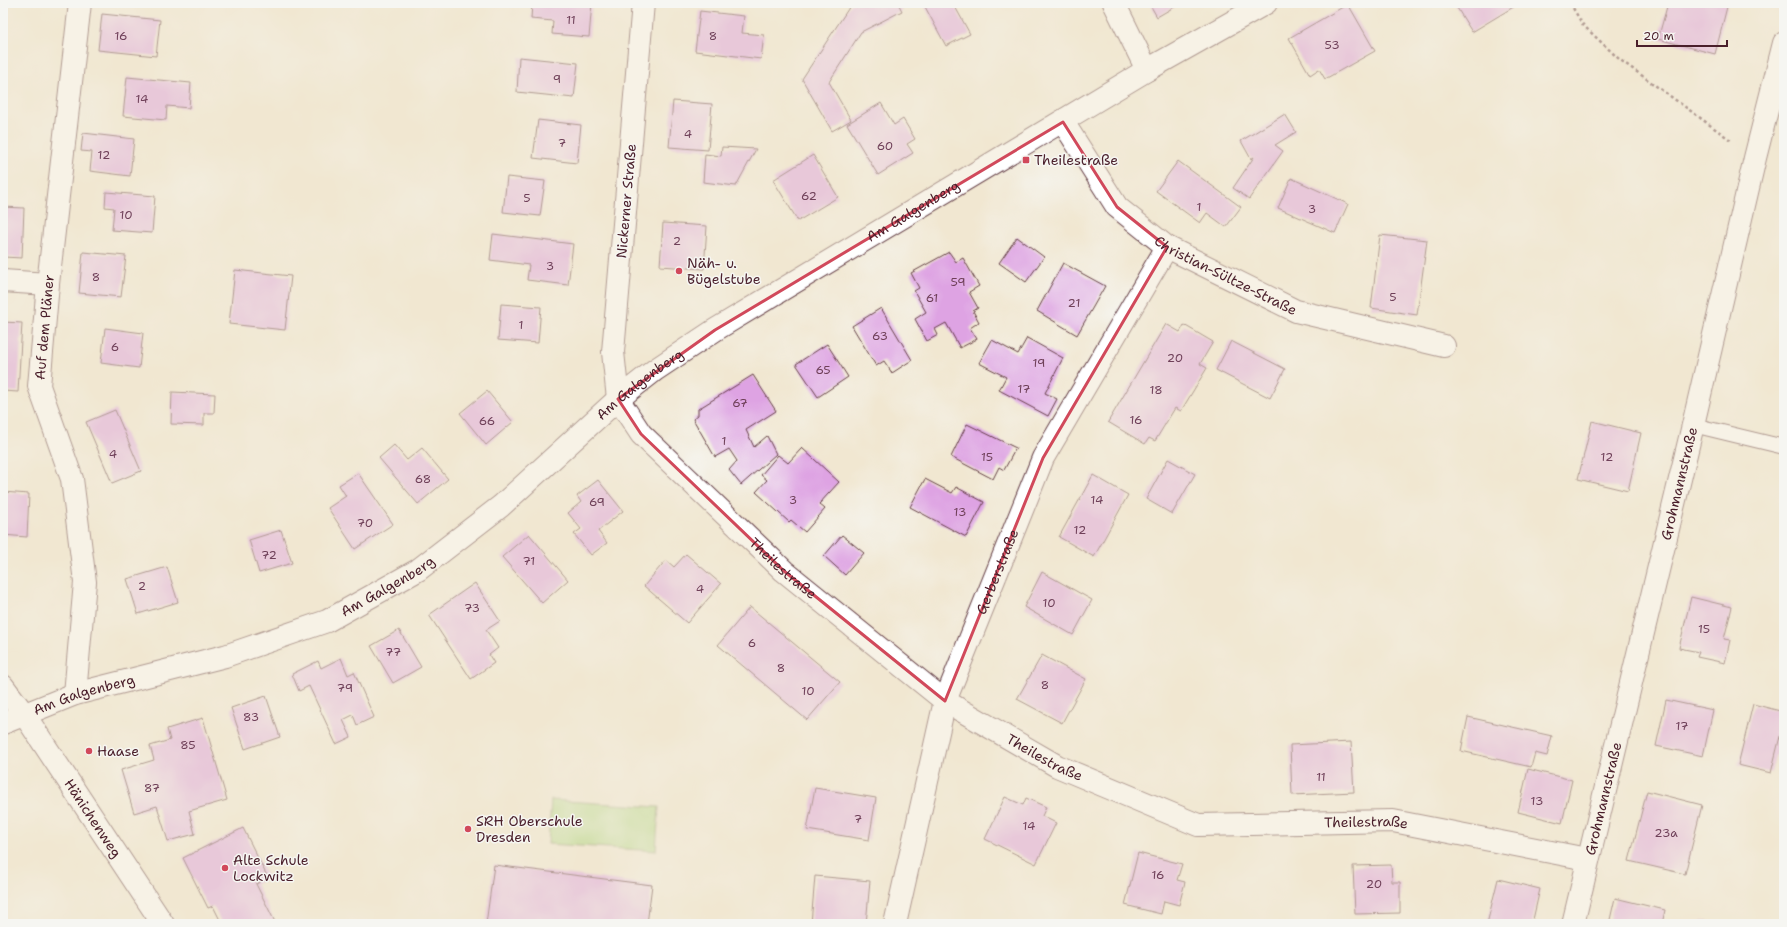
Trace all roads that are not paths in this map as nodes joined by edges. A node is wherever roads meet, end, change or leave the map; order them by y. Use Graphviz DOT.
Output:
graph roads {
  1 [pos="80,3"];
  2 [pos="643,3"];
  3 [pos="1114,3"];
  4 [pos="1266,3"];
  5 [pos="1784,43"];
  6 [pos="1148,70"];
  7 [pos="1063,122"];
  8 [pos="1167,247"];
  9 [pos="3,281"];
  10 [pos="48,284"];
  11 [pos="1444,346"];
  12 [pos="618,399"];
  13 [pos="1693,425"];
  14 [pos="1784,447"];
  15 [pos="3,686"];
  16 [pos="75,694"];
  17 [pos="945,701"];
  18 [pos="24,714"];
  19 [pos="3,723"];
  20 [pos="1587,859"];
  21 [pos="163,924"];
  22 [pos="895,924"];
  23 [pos="1573,924"];
  1 -- 10 [label="street, Auf dem Pläner"];
  2 -- 12 [label="street, Nickerner Straße"];
  3 -- 6 [label="street"];
  4 -- 6 [label="street, Am Galgenberg"];
  5 -- 13 [label="street, Grohmannstraße"];
  6 -- 7 [label="street, Am Galgenberg"];
  7 -- 8 [label="street, Christian-Sültze-Straße"];
  7 -- 12 [label="street, Am Galgenberg"];
  8 -- 11 [label="street, Christian-Sültze-Straße"];
  8 -- 17 [label="street, Gerberstraße"];
  9 -- 10 [label="street"];
  10 -- 16 [label="street, Auf dem Pläner"];
  12 -- 16 [label="street, Am Galgenberg"];
  12 -- 17 [label="street, Theilestraße"];
  13 -- 14 [label="lane"];
  13 -- 20 [label="street, Grohmannstraße"];
  15 -- 18 [label="street, Hänichenweg"];
  16 -- 18 [label="street, Am Galgenberg"];
  17 -- 20 [label="street, Theilestraße"];
  17 -- 22 [label="street, Gerberstraße"];
  18 -- 19 [label="street, Am Galgenberg"];
  18 -- 21 [label="street, Hänichenweg"];
  20 -- 23 [label="street, Grohmannstraße"];
}
